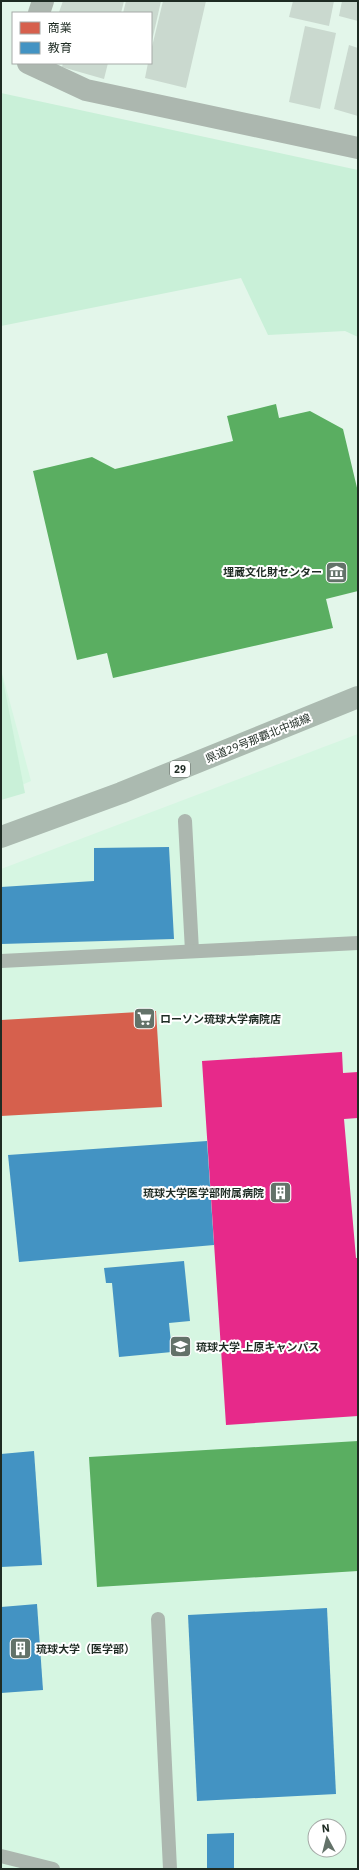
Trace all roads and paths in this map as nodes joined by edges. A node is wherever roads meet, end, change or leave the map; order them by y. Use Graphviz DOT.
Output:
graph roads {
  1 [pos="43,1"];
  2 [pos="39,12"];
  3 [pos="30,64"];
  4 [pos="358,148"];
  5 [pos="358,697"];
  6 [pos="185,821"];
  7 [pos="1,837"];
  8 [pos="358,943"];
  9 [pos="192,951"];
  10 [pos="1,961"];
  11 [pos="158,1619"];
  12 [pos="1,1856"];
  13 [pos="53,1869"];
  14 [pos="170,1869"];
  1 -- 2 [label="street"];
  3 -- 4 [label="street"];
  5 -- 7 [label="main road, 県道29号那覇北中城線 / 29"];
  6 -- 9 [label="lane"];
  8 -- 9 [label="lane"];
  9 -- 10 [label="lane"];
  11 -- 14 [label="lane"];
  12 -- 13 [label="lane"];
}
